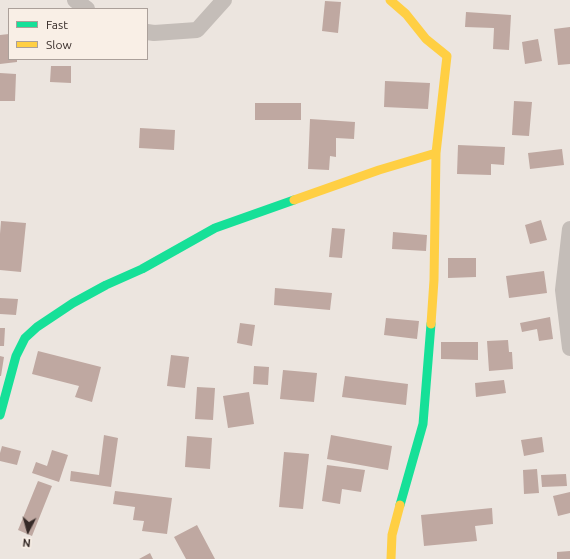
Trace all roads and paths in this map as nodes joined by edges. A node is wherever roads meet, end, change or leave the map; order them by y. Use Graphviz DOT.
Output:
graph roads {
  1 [pos="75,0"];
  2 [pos="224,0"];
  3 [pos="390,0"];
  4 [pos="86,8"];
  5 [pos="148,32"];
  6 [pos="436,153"];
  7 [pos="570,229"];
  8 [pos="570,348"];
  9 [pos="0,415"];
  10 [pos="391,559"];
  1 -- 4 [label="street"];
  2 -- 5 [label="street"];
  3 -- 6 [label="street"];
  6 -- 9 [label="street"];
  6 -- 10 [label="street"];
  7 -- 8 [label="street"];
}
